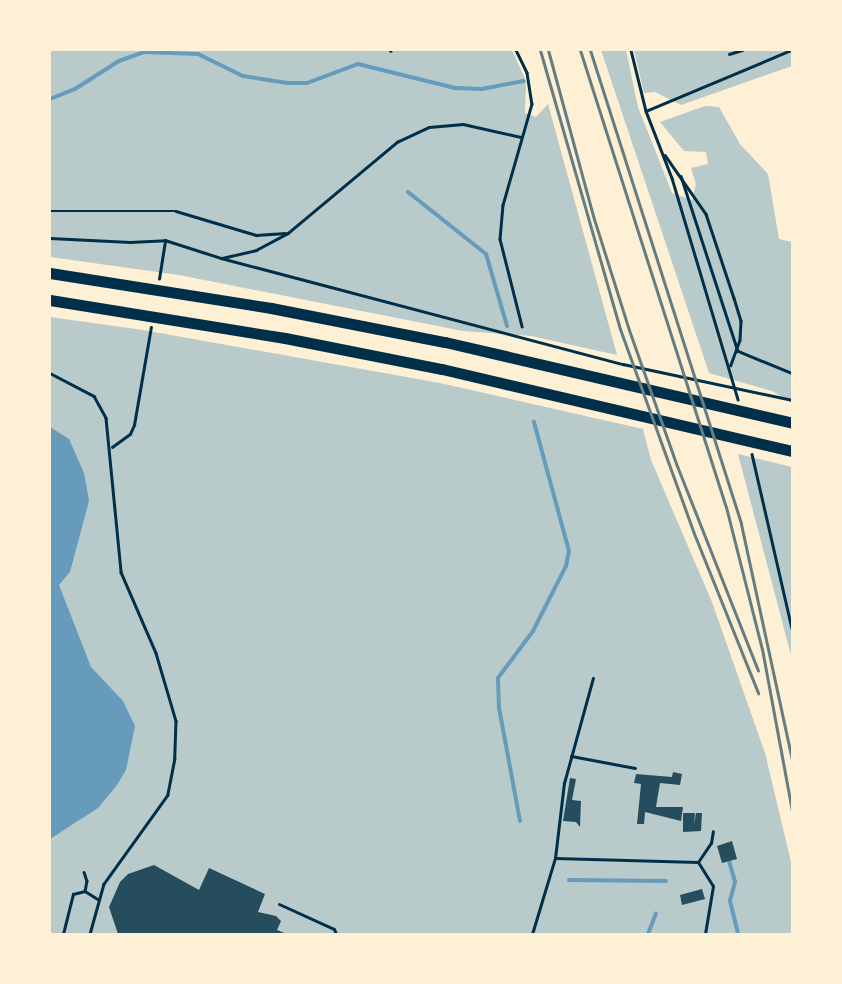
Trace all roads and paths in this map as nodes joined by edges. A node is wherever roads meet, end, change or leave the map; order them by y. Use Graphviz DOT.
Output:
graph roads {
  1 [pos="516,50"];
  2 [pos="631,50"];
  3 [pos="742,50"];
  4 [pos="791,50"];
  5 [pos="729,54"];
  6 [pos="646,111"];
  7 [pos="521,137"];
  8 [pos="662,152"];
  9 [pos="681,176"];
  10 [pos="50,211"];
  11 [pos="288,233"];
  12 [pos="50,238"];
  13 [pos="165,240"];
  14 [pos="163,250"];
  15 [pos="221,258"];
  16 [pos="50,273"];
  17 [pos="50,300"];
  18 [pos="522,326"];
  19 [pos="147,351"];
  20 [pos="738,351"];
  21 [pos="50,373"];
  22 [pos="792,373"];
  23 [pos="792,400"];
  24 [pos="792,423"];
  25 [pos="112,447"];
  26 [pos="792,451"];
  27 [pos="760,487"];
  28 [pos="792,628"];
  29 [pos="593,678"];
  30 [pos="571,756"];
  31 [pos="635,768"];
  32 [pos="713,831"];
  33 [pos="555,858"];
  34 [pos="698,862"];
  35 [pos="84,872"];
  36 [pos="84,891"];
  37 [pos="98,900"];
  38 [pos="279,904"];
  39 [pos="63,934"];
  40 [pos="90,934"];
  41 [pos="336,934"];
  42 [pos="532,934"];
  43 [pos="705,934"];
  1 -- 7 [label="path"];
  2 -- 6 [label="path"];
  3 -- 5 [label="path"];
  4 -- 6 [label="path"];
  6 -- 8 [label="path"];
  7 -- 11 [label="path"];
  7 -- 18 [label="path"];
  8 -- 9 [label="path"];
  8 -- 20 [label="path"];
  9 -- 20 [label="path"];
  9 -- 20 [label="path"];
  10 -- 11 [label="path"];
  11 -- 15 [label="path"];
  12 -- 13 [label="path"];
  13 -- 14 [label="path"];
  13 -- 15 [label="path"];
  15 -- 23 [label="path"];
  16 -- 24 [label="highway"];
  17 -- 26 [label="highway"];
  19 -- 25 [label="path"];
  20 -- 22 [label="path"];
  21 -- 25 [label="path"];
  25 -- 37 [label="path"];
  27 -- 28 [label="path"];
  29 -- 30 [label="lane"];
  30 -- 31 [label="lane"];
  30 -- 33 [label="lane"];
  32 -- 34 [label="lane"];
  33 -- 34 [label="lane"];
  33 -- 42 [label="lane"];
  34 -- 43 [label="lane"];
  35 -- 36 [label="path"];
  36 -- 37 [label="path"];
  36 -- 39 [label="path"];
  37 -- 40 [label="path"];
  38 -- 41 [label="lane"];
}
